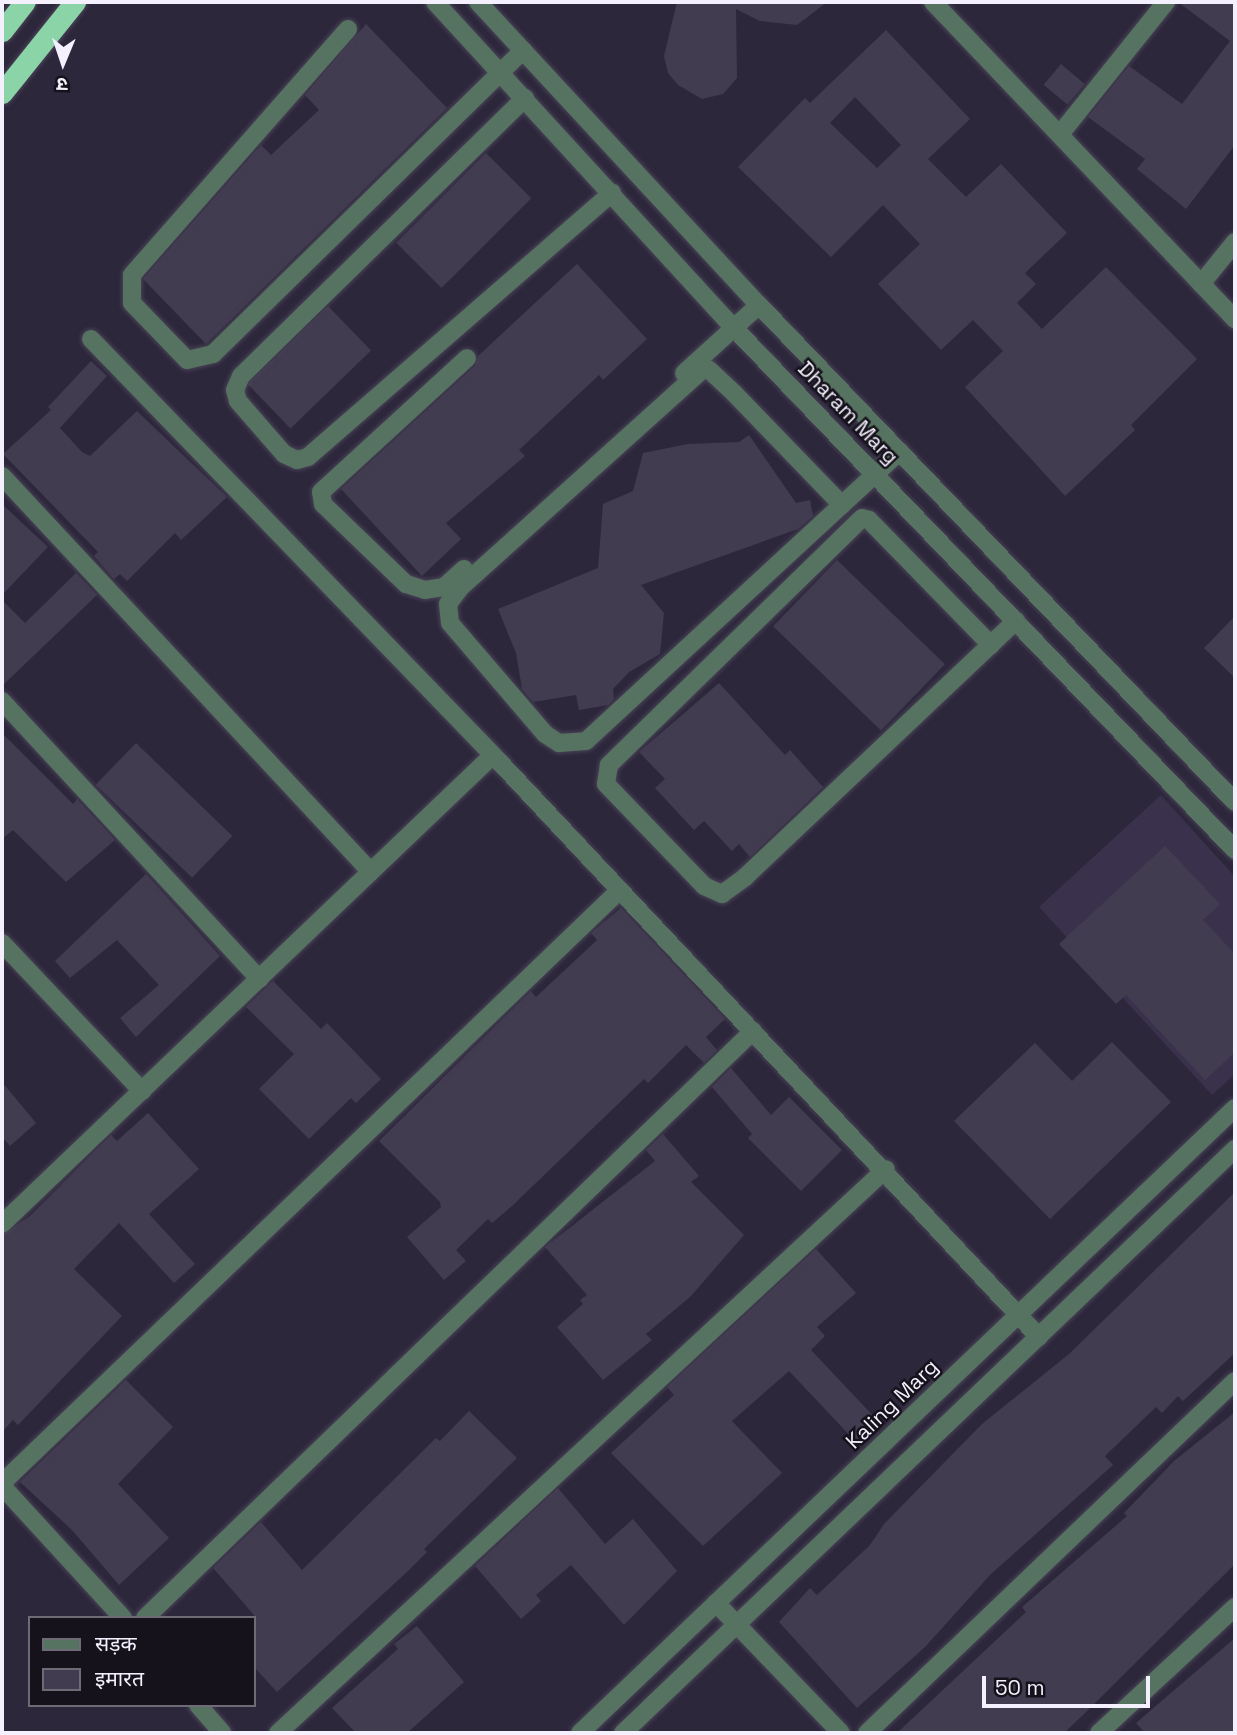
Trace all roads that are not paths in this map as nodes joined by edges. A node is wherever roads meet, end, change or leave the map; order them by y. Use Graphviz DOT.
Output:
graph roads {
  1 [pos="24,2"];
  2 [pos="75,2"];
  3 [pos="435,2"];
  4 [pos="478,2"];
  5 [pos="933,2"];
  6 [pos="1166,2"];
  7 [pos="348,29"];
  8 [pos="2,30"];
  9 [pos="523,50"];
  10 [pos="501,72"];
  11 [pos="2,93"];
  12 [pos="525,98"];
  13 [pos="1061,133"];
  14 [pos="612,193"];
  15 [pos="1235,242"];
  16 [pos="1201,284"];
  17 [pos="759,305"];
  18 [pos="1235,319"];
  19 [pos="734,328"];
  20 [pos="91,339"];
  21 [pos="467,358"];
  22 [pos="900,451"];
  23 [pos="875,474"];
  24 [pos="2,476"];
  25 [pos="842,505"];
  26 [pos="1003,561"];
  27 [pos="982,585"];
  28 [pos="1016,621"];
  29 [pos="991,645"];
  30 [pos="2,701"];
  31 [pos="493,755"];
  32 [pos="1235,802"];
  33 [pos="1235,850"];
  34 [pos="371,872"];
  35 [pos="620,890"];
  36 [pos="2,943"];
  37 [pos="259,979"];
  38 [pos="752,1031"];
  39 [pos="142,1090"];
  40 [pos="1235,1108"];
  41 [pos="1235,1149"];
  42 [pos="886,1169"];
  43 [pos="2,1224"];
  44 [pos="1019,1315"];
  45 [pos="1039,1337"];
  46 [pos="1235,1381"];
  47 [pos="2,1485"];
  48 [pos="716,1603"];
  49 [pos="1235,1606"];
  50 [pos="121,1616"];
  51 [pos="147,1616"];
  52 [pos="737,1624"];
  53 [pos="200,1707"];
  54 [pos="222,1733"];
  55 [pos="278,1733"];
  56 [pos="580,1733"];
  57 [pos="623,1733"];
  58 [pos="841,1733"];
  59 [pos="867,1733"];
  60 [pos="1099,1733"];
  1 -- 8 [label="highway"];
  2 -- 11 [label="highway"];
  3 -- 10 [label="street, Dharam Marg"];
  4 -- 9 [label="street, Dharam Marg"];
  5 -- 13 [label="street"];
  6 -- 13 [label="street"];
  7 -- 10 [label="street"];
  9 -- 10 [label="street"];
  9 -- 17 [label="street, Dharam Marg"];
  10 -- 12 [label="street, Dharam Marg"];
  12 -- 14 [label="street, Dharam Marg"];
  12 -- 14 [label="street"];
  13 -- 16 [label="street"];
  14 -- 19 [label="street, Dharam Marg"];
  15 -- 16 [label="street"];
  16 -- 18 [label="street"];
  17 -- 19 [label="street"];
  17 -- 22 [label="street, Dharam Marg"];
  19 -- 21 [label="street"];
  19 -- 23 [label="street, Dharam Marg"];
  20 -- 31 [label="street"];
  22 -- 23 [label="street"];
  22 -- 26 [label="street, Dharam Marg"];
  23 -- 25 [label="street"];
  23 -- 27 [label="street, Dharam Marg"];
  24 -- 34 [label="street"];
  25 -- 25 [label="street"];
  26 -- 27 [label="street"];
  26 -- 32 [label="street, Dharam Marg"];
  27 -- 28 [label="street, Dharam Marg"];
  28 -- 29 [label="street"];
  28 -- 33 [label="street, Dharam Marg"];
  29 -- 29 [label="street"];
  30 -- 37 [label="street"];
  31 -- 34 [label="street"];
  31 -- 35 [label="street"];
  34 -- 37 [label="street"];
  35 -- 38 [label="street"];
  35 -- 47 [label="street"];
  36 -- 39 [label="street"];
  37 -- 39 [label="street"];
  38 -- 42 [label="street"];
  38 -- 51 [label="street"];
  39 -- 43 [label="street"];
  40 -- 44 [label="street, Kaling Marg"];
  41 -- 45 [label="street"];
  42 -- 44 [label="street"];
  42 -- 55 [label="street"];
  44 -- 45 [label="street"];
  44 -- 48 [label="street, Kaling Marg"];
  45 -- 52 [label="street"];
  46 -- 59 [label="street"];
  47 -- 50 [label="street"];
  48 -- 52 [label="street"];
  48 -- 56 [label="street, Kaling Marg"];
  49 -- 60 [label="street"];
  52 -- 57 [label="street"];
  52 -- 58 [label="street"];
  53 -- 54 [label="street"];
}
